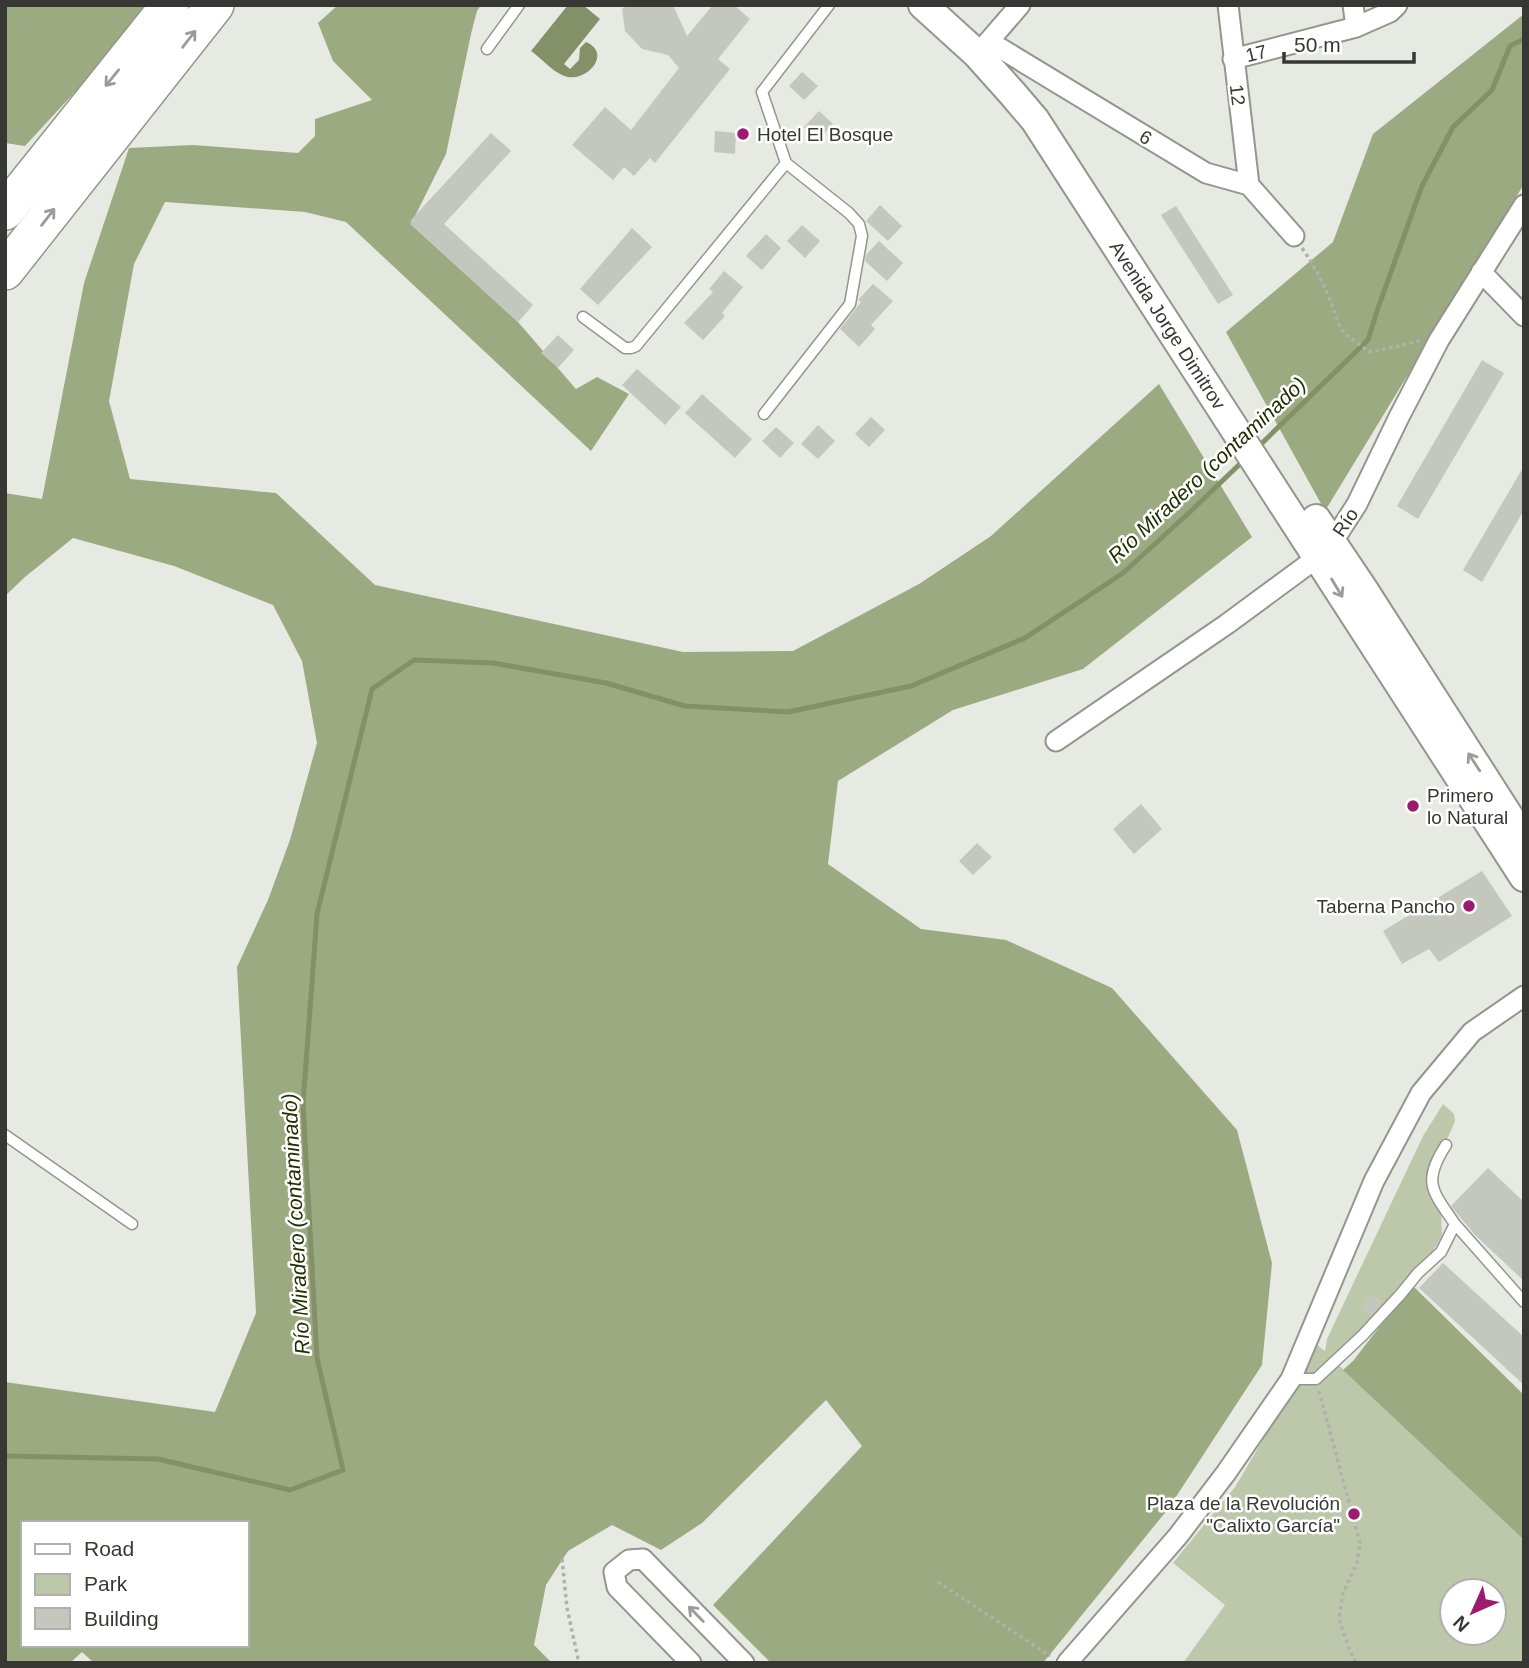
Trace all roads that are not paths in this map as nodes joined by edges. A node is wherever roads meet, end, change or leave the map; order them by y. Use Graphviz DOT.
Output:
graph roads {
  1 [pos="170,5"];
  2 [pos="215,5"];
  3 [pos="519,5"];
  4 [pos="830,5"];
  5 [pos="923,5"];
  6 [pos="950,5"];
  7 [pos="1020,5"];
  8 [pos="1228,5"];
  9 [pos="1353,5"];
  10 [pos="1397,5"];
  11 [pos="1356,27"];
  12 [pos="983,48"];
  13 [pos="487,50"];
  14 [pos="1233,59"];
  15 [pos="786,163"];
  16 [pos="1249,185"];
  17 [pos="1524,205"];
  18 [pos="5,211"];
  19 [pos="1294,236"];
  20 [pos="5,271"];
  21 [pos="1481,272"];
  22 [pos="1524,316"];
  23 [pos="583,317"];
  24 [pos="764,414"];
  25 [pos="1325,550"];
  26 [pos="1056,741"];
  27 [pos="1524,840"];
  28 [pos="1524,877"];
  29 [pos="1524,996"];
  30 [pos="5,1135"];
  31 [pos="1446,1145"];
  32 [pos="132,1224"];
  33 [pos="1455,1224"];
  34 [pos="1524,1302"];
  35 [pos="1291,1379"];
  36 [pos="691,1663"];
  37 [pos="744,1663"];
  38 [pos="1067,1663"];
  1 -- 18 [label="highway, one-way"];
  20 -- 2 [label="highway, one-way"];
  3 -- 13 [label="lane"];
  4 -- 15 [label="lane"];
  5 -- 12 [label="main road, Avenida Jorge Dimitrov"];
  6 -- 12 [label="main road, Avenida Jorge Dimitrov"];
  7 -- 12 [label="street"];
  8 -- 14 [label="street, 12"];
  9 -- 11 [label="street"];
  10 -- 11 [label="street, 17"];
  11 -- 14 [label="street, 17"];
  12 -- 16 [label="street, 6"];
  12 -- 25 [label="main road, Avenida Jorge Dimitrov"];
  14 -- 16 [label="street, 12"];
  15 -- 23 [label="lane"];
  15 -- 24 [label="lane"];
  16 -- 19 [label="street"];
  17 -- 21 [label="street, Río"];
  21 -- 22 [label="street"];
  21 -- 25 [label="street, Río"];
  25 -- 26 [label="street, Río"];
  27 -- 25 [label="main road, Avenida Jorge Dimitrov, one-way"];
  25 -- 28 [label="main road, Avenida Jorge Dimitrov, one-way"];
  29 -- 35 [label="street"];
  30 -- 32 [label="lane"];
  31 -- 33 [label="lane"];
  33 -- 34 [label="lane"];
  33 -- 35 [label="lane"];
  35 -- 38 [label="street"];
  37 -- 36 [label="street, one-way"];
}
